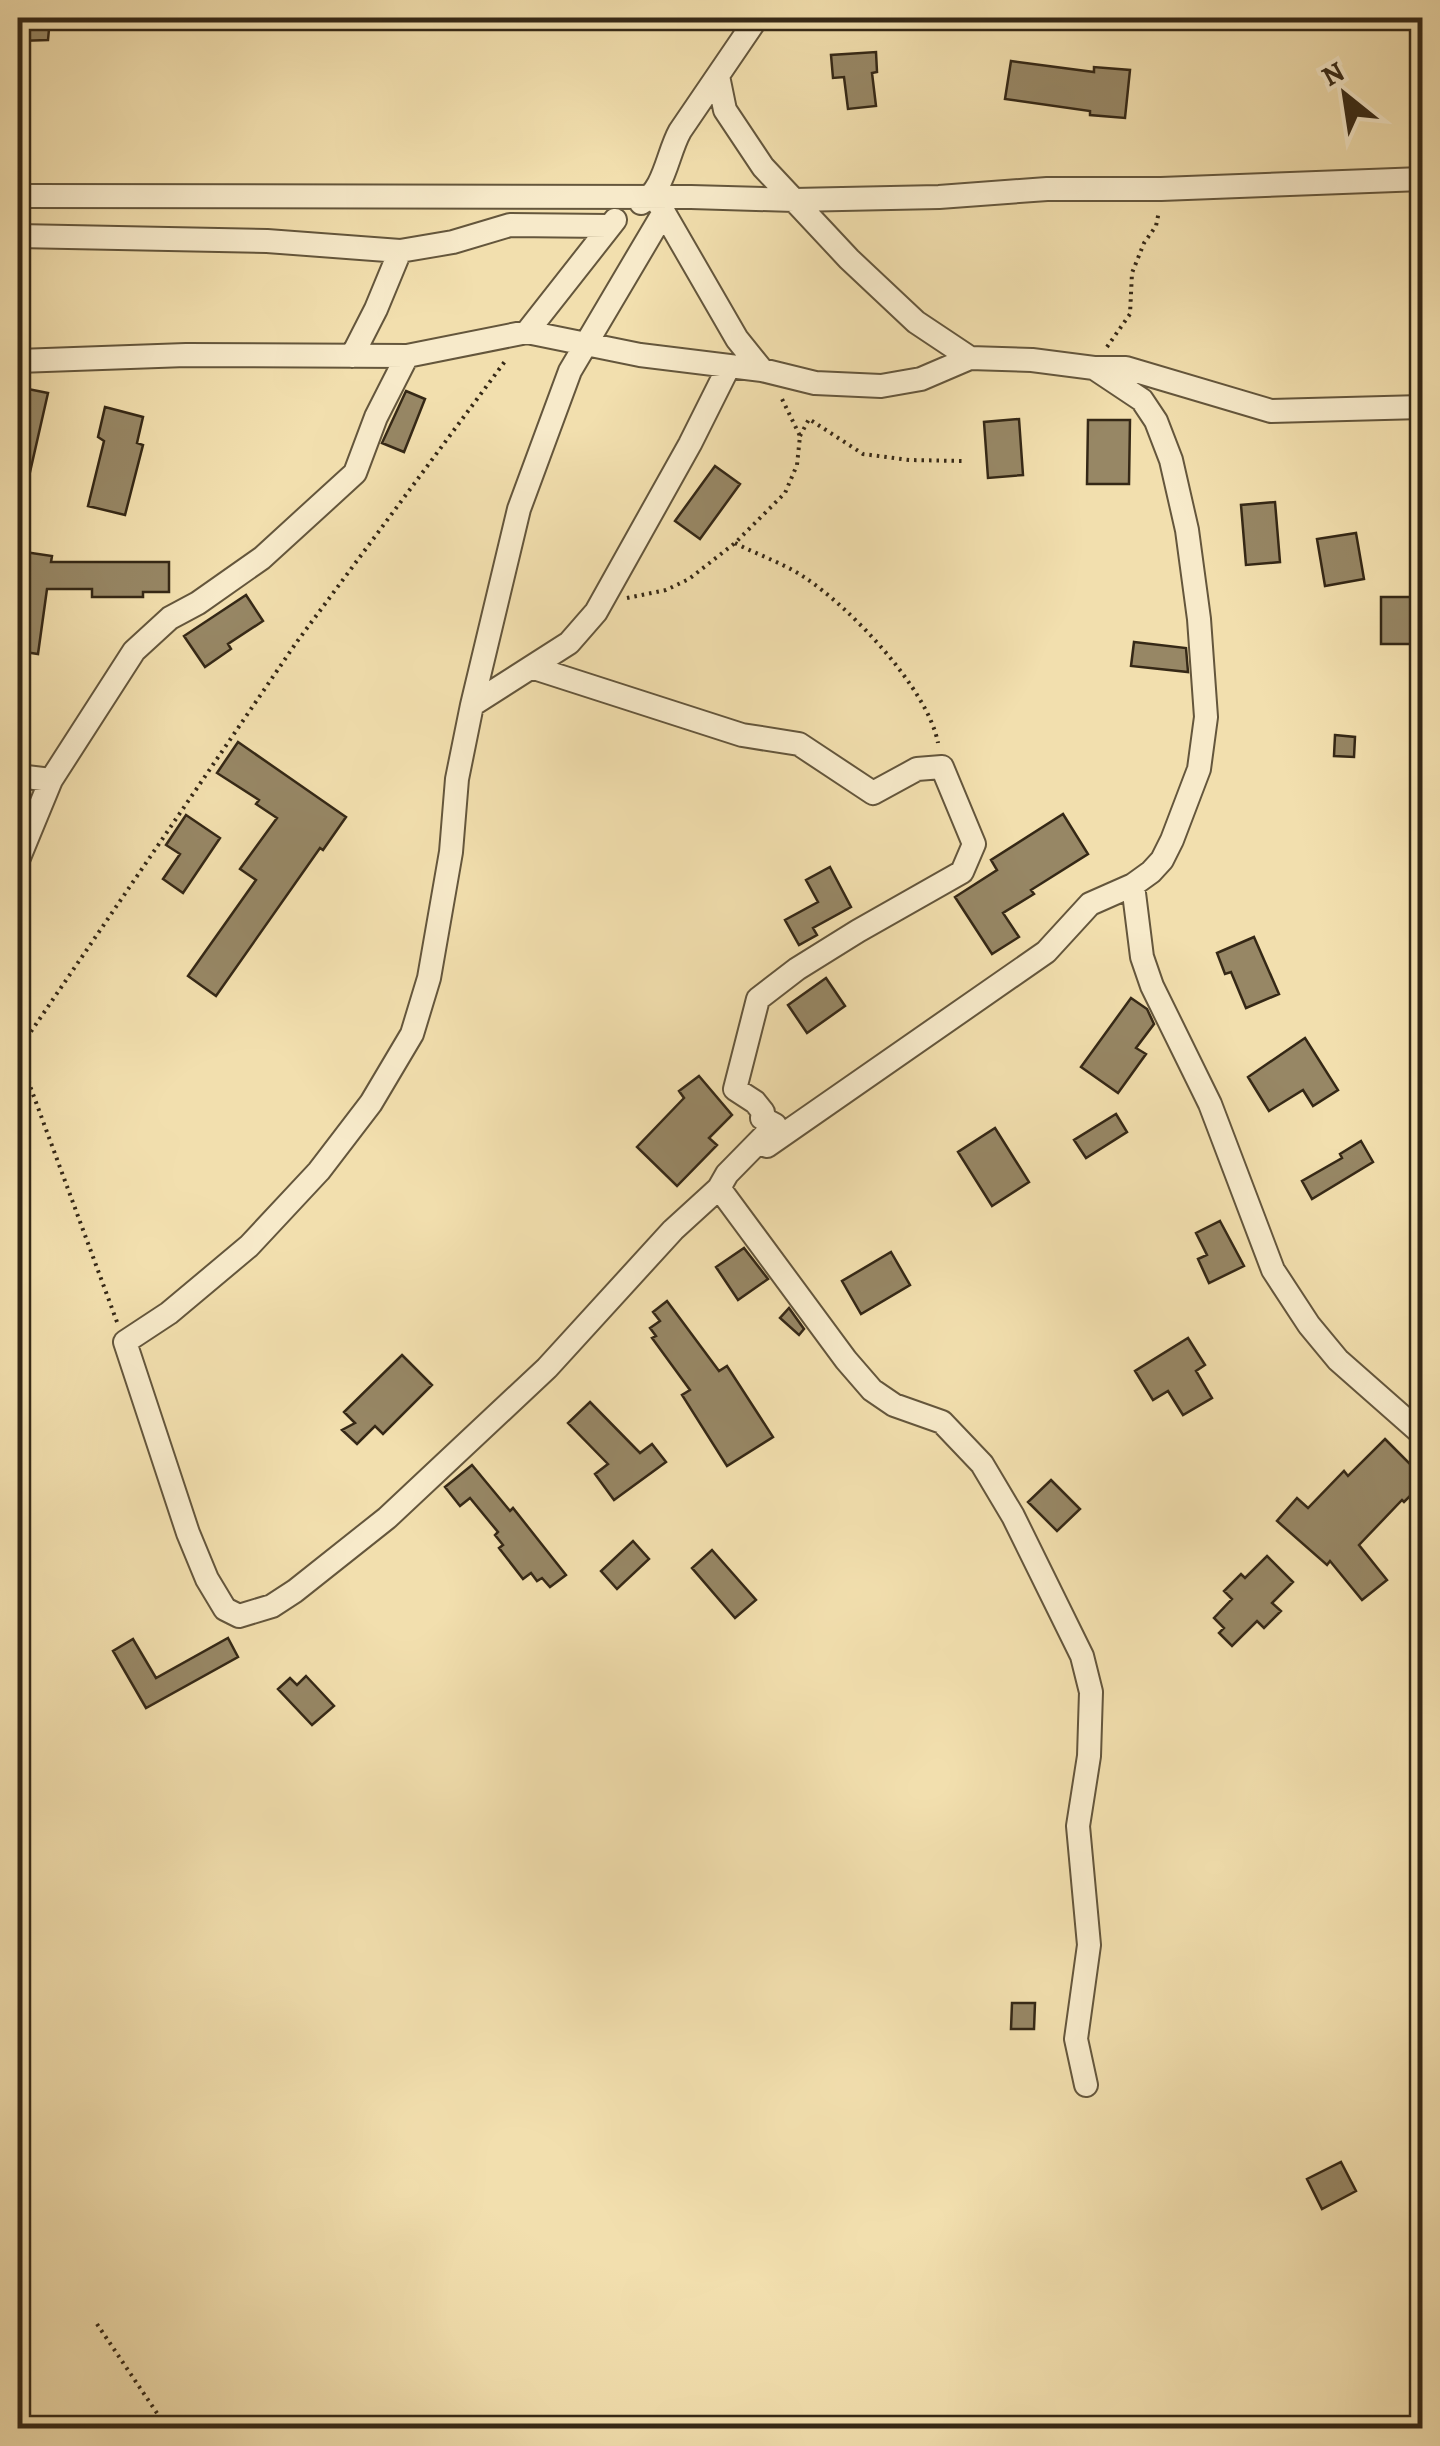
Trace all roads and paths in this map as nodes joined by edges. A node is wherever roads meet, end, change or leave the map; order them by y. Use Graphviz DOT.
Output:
graph roads {
  1 [pos="758,18"];
  2 [pos="718,76"];
  3 [pos="1422,179"];
  4 [pos="1161,189"];
  5 [pos="18,196"];
  6 [pos="794,200"];
  7 [pos="656,203"];
  8 [pos="608,226"];
  9 [pos="18,236"];
  10 [pos="400,251"];
  11 [pos="527,332"];
  12 [pos="585,345"];
  13 [pos="352,356"];
  14 [pos="406,356"];
  15 [pos="970,358"];
  16 [pos="18,361"];
  17 [pos="729,366"];
  18 [pos="1094,368"];
  19 [pos="762,370"];
  20 [pos="1422,406"];
  21 [pos="800,436"];
  22 [pos="965,461"];
  23 [pos="735,543"];
  24 [pos="605,600"];
  25 [pos="534,668"];
  26 [pos="472,705"];
  27 [pos="936,752"];
  28 [pos="18,776"];
  29 [pos="52,780"];
  30 [pos="18,860"];
  31 [pos="1133,885"];
  32 [pos="724,1181"];
  33 [pos="124,1342"];
  34 [pos="1422,1434"];
  35 [pos="1086,2085"];
  36 [pos="97,2324"];
  37 [pos="167,2428"];
  1 -- 2 [label="street"];
  2 -- 6 [label="street"];
  2 -- 7 [label="street"];
  3 -- 4 [label="street"];
  4 -- 6 [label="street"];
  4 -- 18 [label="path"];
  5 -- 7 [label="street"];
  6 -- 7 [label="street"];
  6 -- 15 [label="street"];
  7 -- 8 [label="street"];
  7 -- 12 [label="street"];
  7 -- 19 [label="street"];
  8 -- 10 [label="street"];
  8 -- 11 [label="street"];
  9 -- 10 [label="street"];
  10 -- 13 [label="street"];
  11 -- 12 [label="street"];
  11 -- 14 [label="street"];
  11 -- 33 [label="path"];
  12 -- 17 [label="street"];
  12 -- 26 [label="street"];
  13 -- 14 [label="street"];
  13 -- 16 [label="street"];
  14 -- 29 [label="street"];
  15 -- 18 [label="street"];
  15 -- 19 [label="street"];
  17 -- 19 [label="street"];
  17 -- 24 [label="street"];
  18 -- 20 [label="street"];
  18 -- 31 [label="street"];
  19 -- 21 [label="path"];
  21 -- 22 [label="path"];
  21 -- 23 [label="path"];
  23 -- 24 [label="path"];
  23 -- 27 [label="path"];
  24 -- 25 [label="street"];
  25 -- 26 [label="street"];
  25 -- 32 [label="street"];
  26 -- 33 [label="street"];
  28 -- 29 [label="street"];
  29 -- 30 [label="street"];
  31 -- 32 [label="street"];
  31 -- 34 [label="street"];
  32 -- 33 [label="street"];
  32 -- 35 [label="street"];
  36 -- 37 [label="path"];
}
